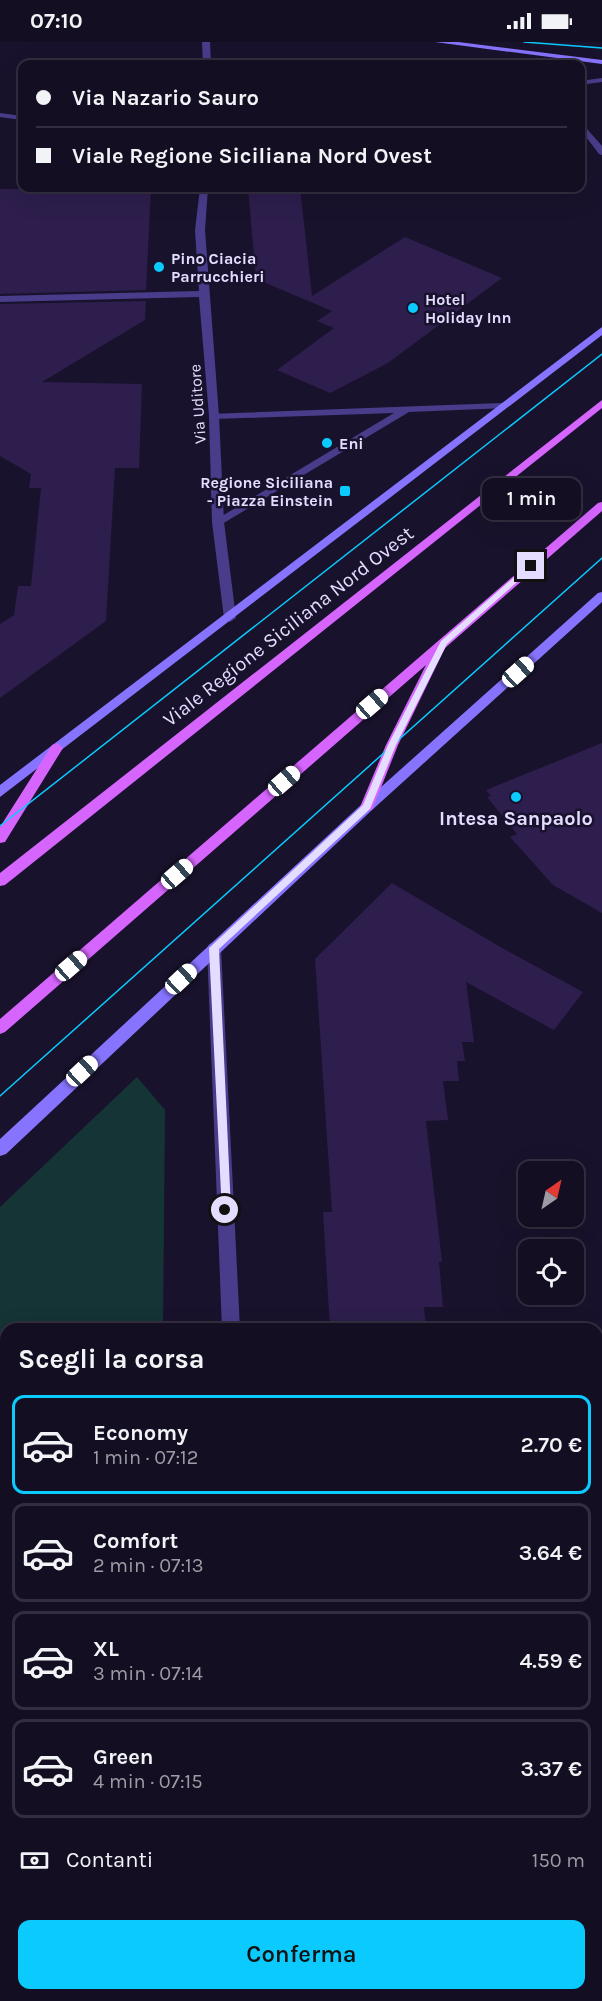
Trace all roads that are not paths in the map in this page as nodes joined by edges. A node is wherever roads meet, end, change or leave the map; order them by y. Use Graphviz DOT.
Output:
graph roads {
  1 [pos="206,42"];
  2 [pos="439,42"];
  3 [pos="207,60"];
  4 [pos="584,60"];
  5 [pos="585,60"];
  6 [pos="601,62"];
  7 [pos="602,80"];
  8 [pos="585,82"];
  9 [pos="0,115"];
  10 [pos="18,117"];
  11 [pos="585,130"];
  12 [pos="602,152"];
  13 [pos="204,192"];
  14 [pos="204,294"];
  15 [pos="0,299"];
  16 [pos="602,330"];
  17 [pos="602,404"];
  18 [pos="502,406"];
  19 [pos="408,409"];
  20 [pos="214,416"];
  21 [pos="602,505"];
  22 [pos="218,522"];
  23 [pos="602,596"];
  24 [pos="230,618"];
  25 [pos="443,643"];
  26 [pos="57,748"];
  27 [pos="0,792"];
  28 [pos="366,807"];
  29 [pos="0,838"];
  30 [pos="0,881"];
  31 [pos="214,948"];
  32 [pos="0,1028"];
  33 [pos="0,1149"];
  34 [pos="231,1323"];
  1 -- 3 [label="street"];
  2 -- 4 [label="street"];
  5 -- 6 [label="street"];
  7 -- 8 [label="street"];
  9 -- 10 [label="street"];
  11 -- 12 [label="street"];
  13 -- 14 [label="street, Via Uditore"];
  14 -- 15 [label="street"];
  14 -- 20 [label="street, Via Uditore"];
  16 -- 18 [label="street"];
  17 -- 30 [label="main road, Viale Regione Siciliana Nord Ovest"];
  18 -- 19 [label="street"];
  18 -- 24 [label="street"];
  19 -- 20 [label="street"];
  19 -- 22 [label="street"];
  20 -- 22 [label="street, Via Uditore"];
  21 -- 25 [label="main road"];
  22 -- 24 [label="street, Via Uditore"];
  23 -- 28 [label="street"];
  24 -- 26 [label="street"];
  25 -- 28 [label="main road"];
  25 -- 32 [label="main road"];
  26 -- 27 [label="street"];
  26 -- 29 [label="main road"];
  28 -- 31 [label="street"];
  31 -- 33 [label="street"];
  31 -- 34 [label="street"];
}
